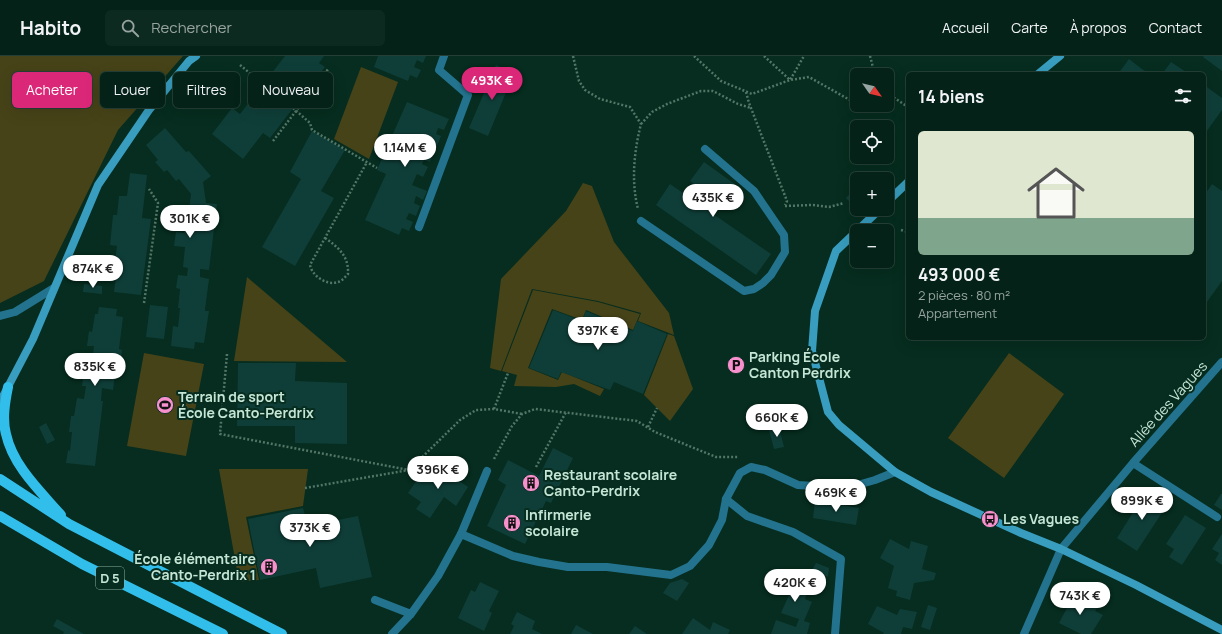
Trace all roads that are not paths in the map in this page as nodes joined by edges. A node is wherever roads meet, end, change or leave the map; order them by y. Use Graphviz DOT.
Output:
graph roads {
  1 [pos="196,56"];
  2 [pos="444,56"];
  3 [pos="1060,56"];
  4 [pos="1040,72"];
  5 [pos="705,150"];
  6 [pos="906,184"];
  7 [pos="894,195"];
  8 [pos="873,216"];
  9 [pos="641,221"];
  10 [pos="864,224"];
  11 [pos="419,227"];
  12 [pos="850,238"];
  13 [pos="54,288"];
  14 [pos="0,316"];
  15 [pos="1222,362"];
  16 [pos="4,390"];
  17 [pos="0,402"];
  18 [pos="1133,463"];
  19 [pos="487,472"];
  20 [pos="895,472"];
  21 [pos="0,479"];
  22 [pos="726,499"];
  23 [pos="0,516"];
  24 [pos="1217,517"];
  25 [pos="69,524"];
  26 [pos="460,534"];
  27 [pos="1061,549"];
  28 [pos="375,600"];
  29 [pos="411,614"];
  30 [pos="1222,630"];
  31 [pos="223,634"];
  32 [pos="282,634"];
  33 [pos="392,634"];
  34 [pos="835,634"];
  35 [pos="1024,634"];
  1 -- 13 [label="street"];
  2 -- 11 [label="street"];
  3 -- 4 [label="street"];
  5 -- 9 [label="street"];
  6 -- 7 [label="street"];
  8 -- 10 [label="street"];
  12 -- 20 [label="street"];
  13 -- 14 [label="street"];
  13 -- 16 [label="street"];
  15 -- 18 [label="street, Allée des Vagues"];
  16 -- 17 [label="street"];
  16 -- 25 [label="main road"];
  18 -- 24 [label="street, Allée des Vagues"];
  18 -- 27 [label="street, Allée des Vagues"];
  19 -- 26 [label="street"];
  20 -- 22 [label="street"];
  20 -- 27 [label="street"];
  21 -- 25 [label="main road, D 5"];
  22 -- 26 [label="street"];
  22 -- 34 [label="street"];
  23 -- 31 [label="main road, D 5"];
  25 -- 32 [label="main road, D 5"];
  26 -- 29 [label="street"];
  27 -- 30 [label="street"];
  27 -- 35 [label="street, Allée des Vagues"];
  28 -- 29 [label="street"];
  29 -- 33 [label="street"];
}
